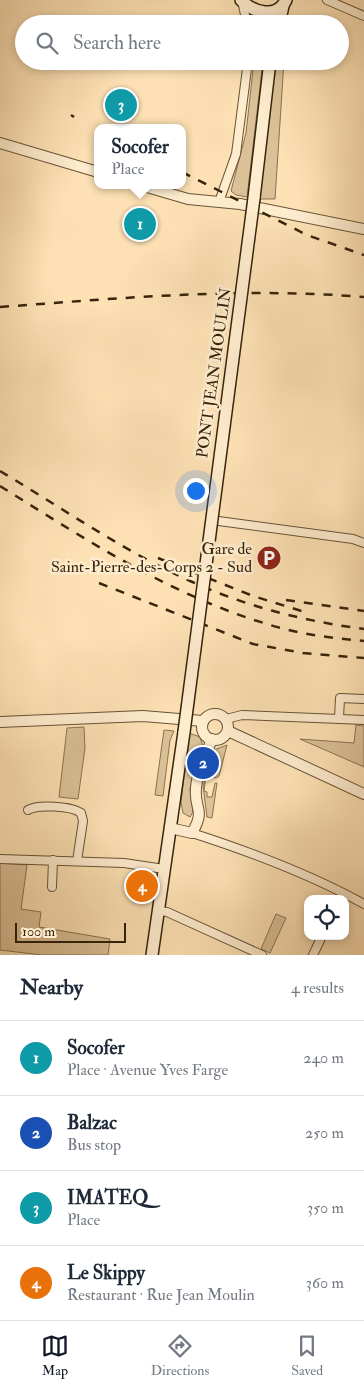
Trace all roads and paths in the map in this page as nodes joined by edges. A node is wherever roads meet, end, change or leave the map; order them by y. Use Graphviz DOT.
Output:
graph roads {
  1 [pos="326,0"];
  2 [pos="242,1"];
  3 [pos="286,2"];
  4 [pos="264,12"];
  5 [pos="245,15"];
  6 [pos="261,15"];
  7 [pos="266,15"];
  8 [pos="281,15"];
  9 [pos="364,16"];
  10 [pos="247,70"];
  11 [pos="269,70"];
  12 [pos="0,143"];
  13 [pos="94,171"];
  14 [pos="154,189"];
  15 [pos="218,202"];
  16 [pos="364,229"];
  17 [pos="210,520"];
  18 [pos="364,543"];
  19 [pos="364,699"];
  20 [pos="339,718"];
  21 [pos="226,719"];
  22 [pos="364,720"];
  23 [pos="203,721"];
  24 [pos="0,722"];
  25 [pos="228,731"];
  26 [pos="212,739"];
  27 [pos="364,794"];
  28 [pos="28,810"];
  29 [pos="170,828"];
  30 [pos="192,833"];
  31 [pos="0,859"];
  32 [pos="53,860"];
  33 [pos="77,861"];
  34 [pos="164,869"];
  35 [pos="52,887"];
  36 [pos="339,895"];
  37 [pos="349,899"];
  38 [pos="364,904"];
  39 [pos="159,911"];
  40 [pos="320,940"];
  41 [pos="152,955"];
  42 [pos="262,955"];
  43 [pos="313,955"];
  1 -- 9 [label="street"];
  2 -- 4 [label="main road"];
  2 -- 5 [label="street"];
  3 -- 4 [label="main road"];
  3 -- 8 [label="main road"];
  4 -- 6 [label="street"];
  4 -- 7 [label="main road"];
  10 -- 15 [label="street"];
  11 -- 17 [label="main road, PONT JEAN MOULIN, bridge"];
  12 -- 13 [label="street"];
  14 -- 15 [label="street"];
  15 -- 16 [label="street"];
  17 -- 18 [label="street"];
  17 -- 29 [label="main road, PONT JEAN MOULIN, bridge"];
  19 -- 20 [label="street"];
  20 -- 21 [label="street"];
  20 -- 22 [label="street"];
  21 -- 23 [label="street"];
  21 -- 25 [label="street"];
  23 -- 24 [label="street"];
  23 -- 26 [label="street"];
  25 -- 26 [label="street"];
  25 -- 27 [label="street"];
  26 -- 30 [label="street"];
  28 -- 33 [label="street"];
  29 -- 30 [label="street"];
  29 -- 34 [label="main road, PONT JEAN MOULIN"];
  30 -- 36 [label="street"];
  31 -- 32 [label="street"];
  32 -- 33 [label="street"];
  32 -- 35 [label="street"];
  33 -- 34 [label="street"];
  34 -- 39 [label="main road, PONT JEAN MOULIN"];
  37 -- 38 [label="street"];
  39 -- 41 [label="main road, PONT JEAN MOULIN"];
  39 -- 42 [label="street"];
  40 -- 43 [label="street"];
}
